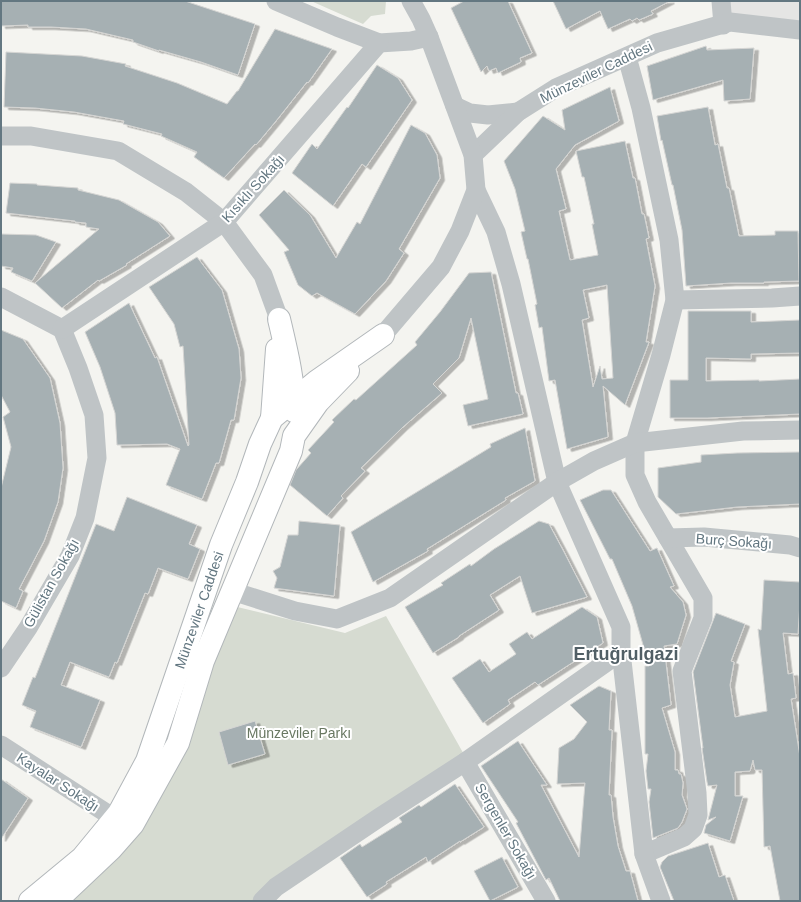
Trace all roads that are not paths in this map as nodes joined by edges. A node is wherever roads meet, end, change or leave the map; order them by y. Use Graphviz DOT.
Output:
graph roads {
  1 [pos="276,1"];
  2 [pos="411,1"];
  3 [pos="721,1"];
  4 [pos="723,25"];
  5 [pos="800,30"];
  6 [pos="429,37"];
  7 [pos="379,43"];
  8 [pos="627,57"];
  9 [pos="454,106"];
  10 [pos="518,112"];
  11 [pos="1,136"];
  12 [pos="473,155"];
  13 [pos="476,190"];
  14 [pos="224,222"];
  15 [pos="800,296"];
  16 [pos="1,297"];
  17 [pos="675,300"];
  18 [pos="279,319"];
  19 [pos="62,329"];
  20 [pos="383,334"];
  21 [pos="288,362"];
  22 [pos="317,380"];
  23 [pos="294,399"];
  24 [pos="272,418"];
  25 [pos="800,430"];
  26 [pos="294,436"];
  27 [pos="635,443"];
  28 [pos="557,482"];
  29 [pos="668,538"];
  30 [pos="800,548"];
  31 [pos="232,591"];
  32 [pos="621,652"];
  33 [pos="1,668"];
  34 [pos="1,745"];
  35 [pos="465,762"];
  36 [pos="114,818"];
  37 [pos="644,854"];
  38 [pos="30,901"];
  39 [pos="56,901"];
  40 [pos="262,901"];
  41 [pos="546,901"];
  42 [pos="661,901"];
  1 -- 7 [label="street"];
  2 -- 6 [label="street"];
  3 -- 4 [label="street"];
  4 -- 5 [label="street, Münzeviler Caddesi"];
  4 -- 8 [label="street, Münzeviler Caddesi"];
  6 -- 7 [label="street"];
  6 -- 9 [label="street"];
  7 -- 14 [label="street, Kısıklı Sokağı"];
  8 -- 10 [label="street, Münzeviler Caddesi"];
  8 -- 17 [label="street"];
  9 -- 10 [label="street"];
  9 -- 12 [label="street"];
  10 -- 12 [label="street, Münzeviler Caddesi"];
  11 -- 14 [label="street"];
  12 -- 13 [label="street, Münzeviler Caddesi"];
  13 -- 20 [label="street, Münzeviler Caddesi"];
  13 -- 28 [label="street"];
  14 -- 18 [label="street"];
  14 -- 19 [label="street, Kısıklı Sokağı"];
  15 -- 17 [label="street"];
  16 -- 19 [label="street"];
  17 -- 27 [label="street"];
  18 -- 21 [label="main road"];
  18 -- 24 [label="main road"];
  19 -- 33 [label="street, Gülistan Sokağı"];
  20 -- 22 [label="main road, Münzeviler Caddesi"];
  20 -- 26 [label="main road, Münzeviler Caddesi"];
  21 -- 22 [label="main road"];
  21 -- 23 [label="main road"];
  22 -- 23 [label="main road, Münzeviler Caddesi"];
  23 -- 24 [label="main road, Münzeviler Caddesi"];
  23 -- 26 [label="main road"];
  24 -- 26 [label="main road"];
  24 -- 36 [label="main road, Münzeviler Caddesi"];
  25 -- 27 [label="street"];
  26 -- 31 [label="main road, Münzeviler Caddesi"];
  27 -- 28 [label="street"];
  27 -- 29 [label="street"];
  28 -- 31 [label="street"];
  28 -- 32 [label="street"];
  29 -- 30 [label="street, Burç Sokağı"];
  29 -- 37 [label="street"];
  31 -- 39 [label="main road, Münzeviler Caddesi"];
  32 -- 35 [label="street"];
  32 -- 37 [label="street"];
  34 -- 36 [label="street, Kayalar Sokağı"];
  35 -- 40 [label="street"];
  35 -- 41 [label="street, Sergenler Sokağı"];
  36 -- 38 [label="main road, Münzeviler Caddesi"];
  37 -- 42 [label="street"];
}
